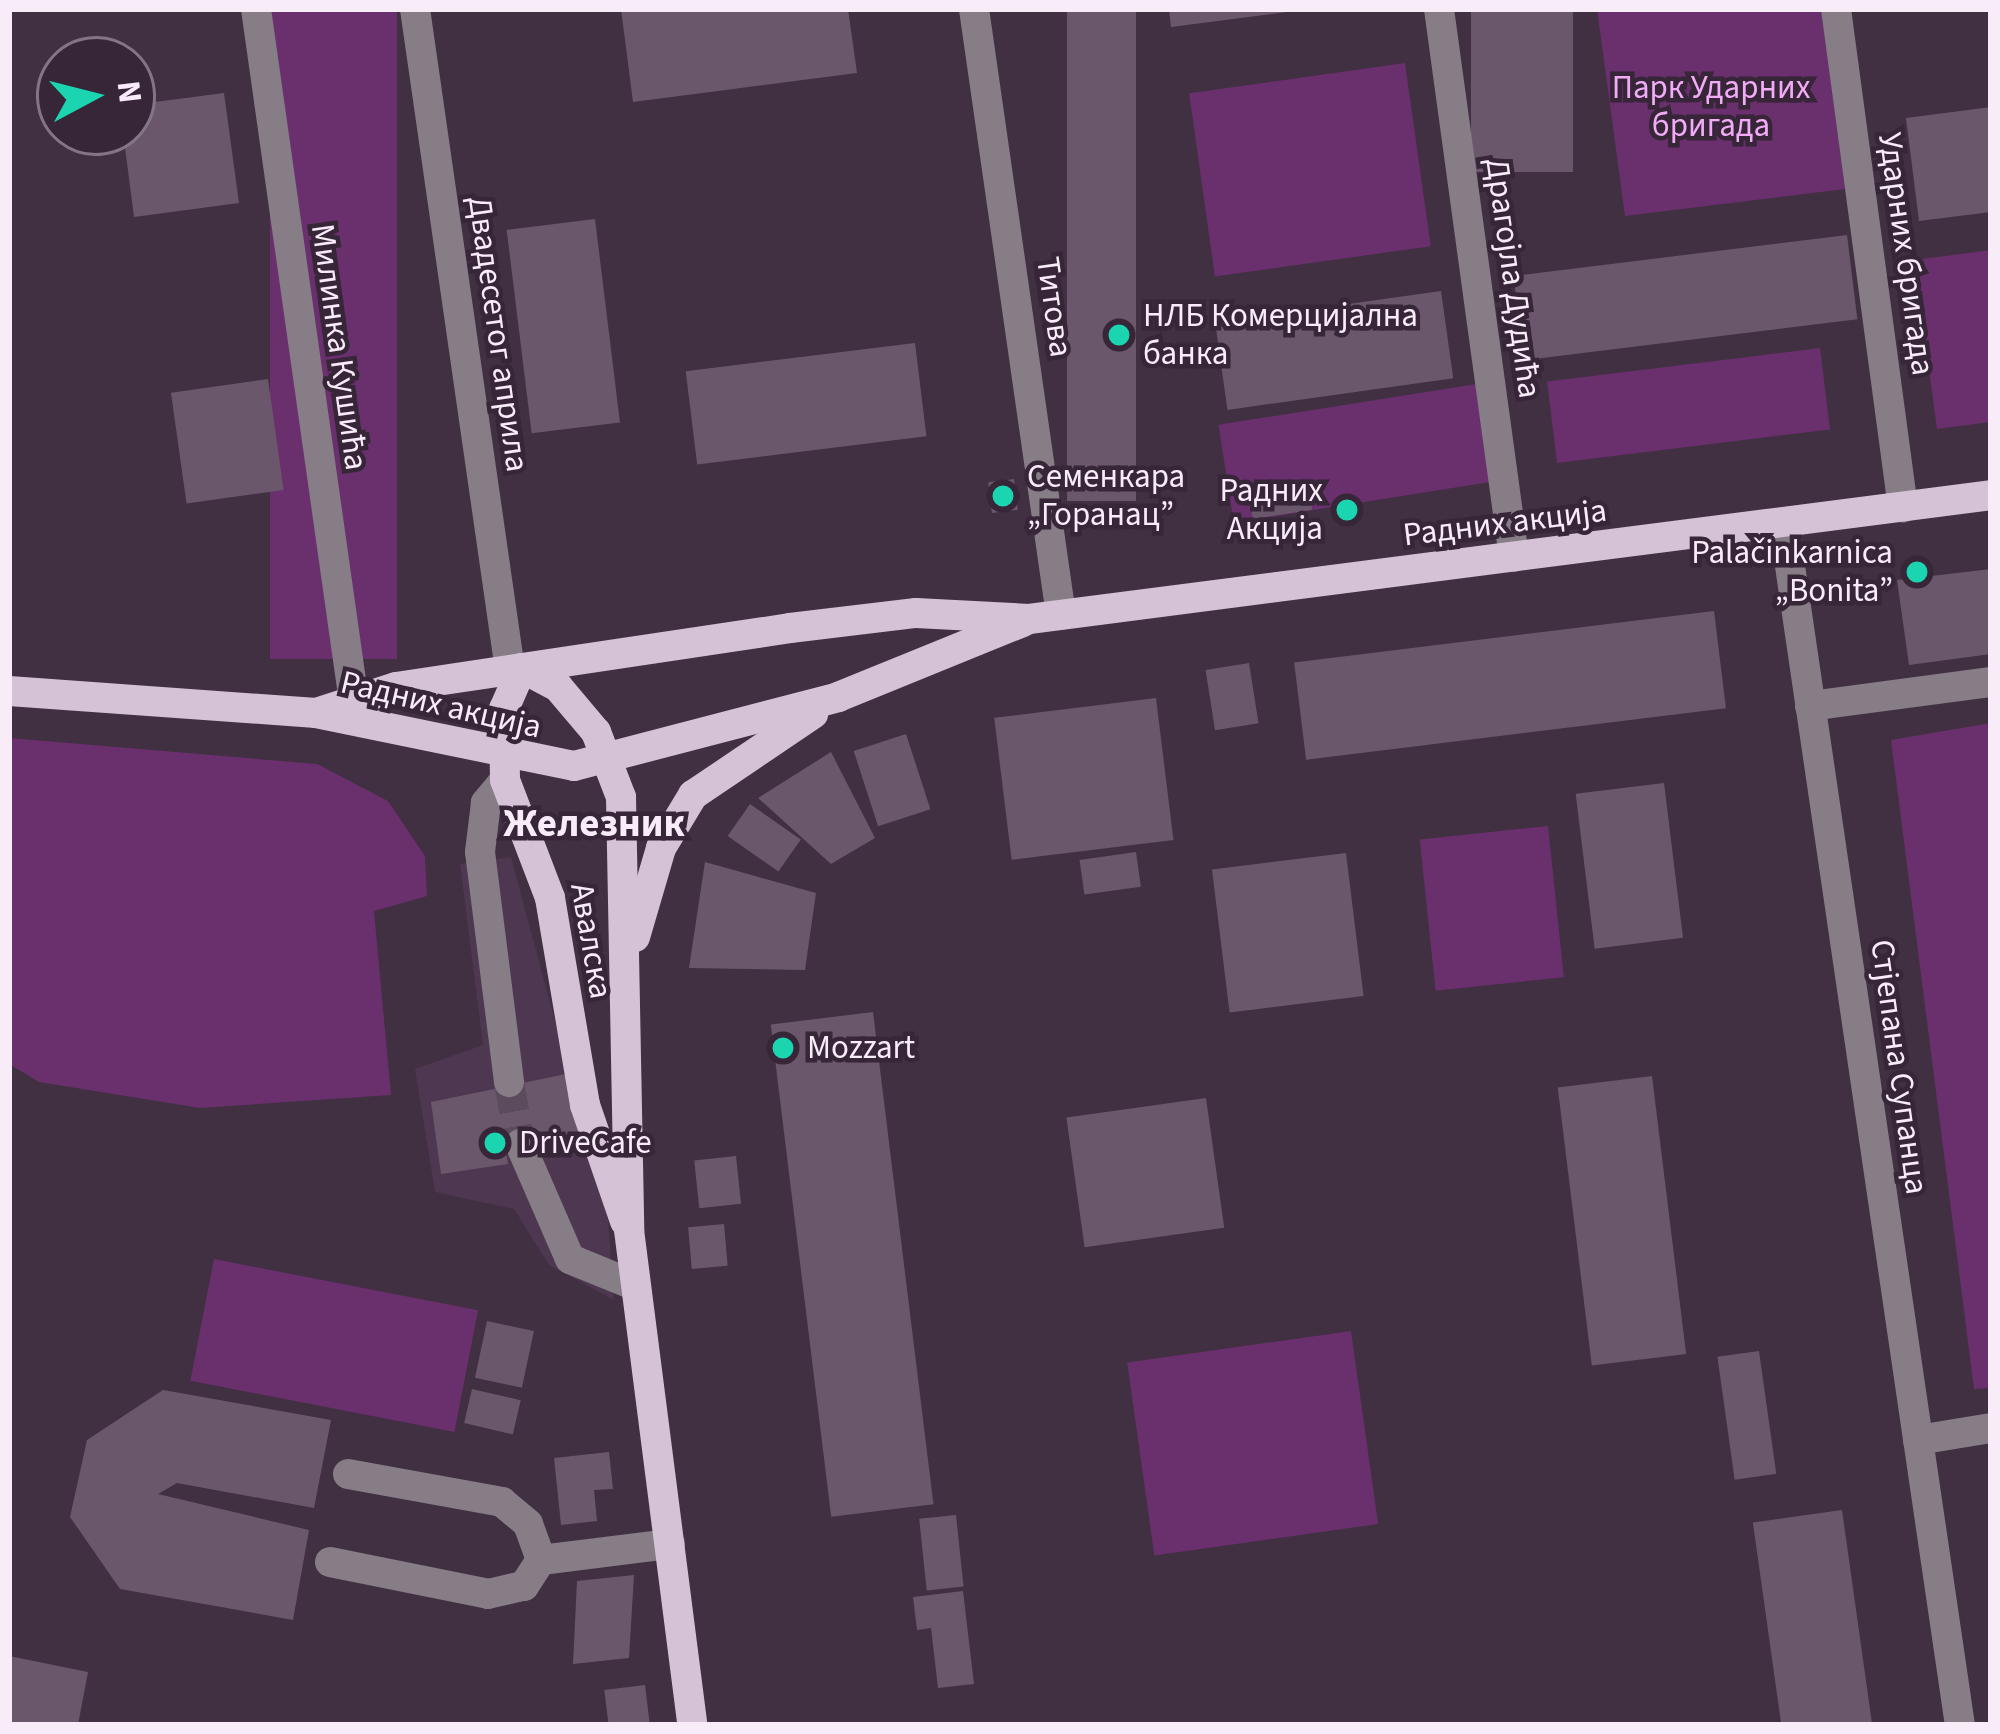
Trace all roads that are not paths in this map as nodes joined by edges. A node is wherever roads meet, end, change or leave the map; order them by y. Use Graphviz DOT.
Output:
graph roads {
  1 [pos="256,9"];
  2 [pos="415,9"];
  3 [pos="974,9"];
  4 [pos="1439,9"];
  5 [pos="1836,9"];
  6 [pos="1991,495"];
  7 [pos="1904,508"];
  8 [pos="1784,525"];
  9 [pos="1514,557"];
  10 [pos="1060,615"];
  11 [pos="1029,619"];
  12 [pos="516,669"];
  13 [pos="1991,682"];
  14 [pos="9,691"];
  15 [pos="352,695"];
  16 [pos="838,697"];
  17 [pos="1810,706"];
  18 [pos="316,713"];
  19 [pos="610,761"];
  20 [pos="503,770"];
  21 [pos="625,972"];
  22 [pos="509,1082"];
  23 [pos="520,1144"];
  24 [pos="628,1230"];
  25 [pos="636,1286"];
  26 [pos="1991,1427"];
  27 [pos="1918,1439"];
  28 [pos="348,1474"];
  29 [pos="670,1544"];
  30 [pos="542,1560"];
  31 [pos="330,1562"];
  32 [pos="692,1725"];
  33 [pos="1960,1725"];
  1 -- 15 [label="street, Милинка Кушића"];
  2 -- 12 [label="street, Двадесетог априла"];
  3 -- 10 [label="street, Титова"];
  4 -- 9 [label="street, Драгојла Дудића"];
  5 -- 7 [label="street, Ударних бригада"];
  6 -- 7 [label="main road, Радних акција"];
  7 -- 8 [label="main road, Радних акција"];
  8 -- 9 [label="main road, Радних акција"];
  8 -- 17 [label="street, Стјепана Супанца"];
  9 -- 10 [label="main road, Радних акција"];
  10 -- 11 [label="main road, Радних акција"];
  11 -- 12 [label="main road, Радних акција"];
  11 -- 16 [label="main road, Радних акција"];
  12 -- 15 [label="main road, Радних акција"];
  12 -- 19 [label="main road"];
  12 -- 20 [label="main road, Авалска"];
  13 -- 17 [label="street"];
  14 -- 18 [label="main road, Радних акција"];
  15 -- 18 [label="main road, Радних акција"];
  16 -- 19 [label="main road, Радних акција"];
  16 -- 21 [label="main road"];
  17 -- 27 [label="street, Стјепана Супанца"];
  18 -- 20 [label="main road, Радних акција"];
  19 -- 20 [label="main road, Радних акција"];
  19 -- 21 [label="main road, Авалска"];
  20 -- 22 [label="street"];
  20 -- 24 [label="main road, Авалска"];
  21 -- 24 [label="main road, Авалска"];
  23 -- 25 [label="street"];
  24 -- 25 [label="main road, Авалска"];
  25 -- 29 [label="main road, Авалска"];
  26 -- 27 [label="street"];
  27 -- 33 [label="street, Стјепана Супанца"];
  28 -- 30 [label="street"];
  29 -- 30 [label="street"];
  29 -- 32 [label="main road, Авалска"];
  30 -- 31 [label="street"];
}
